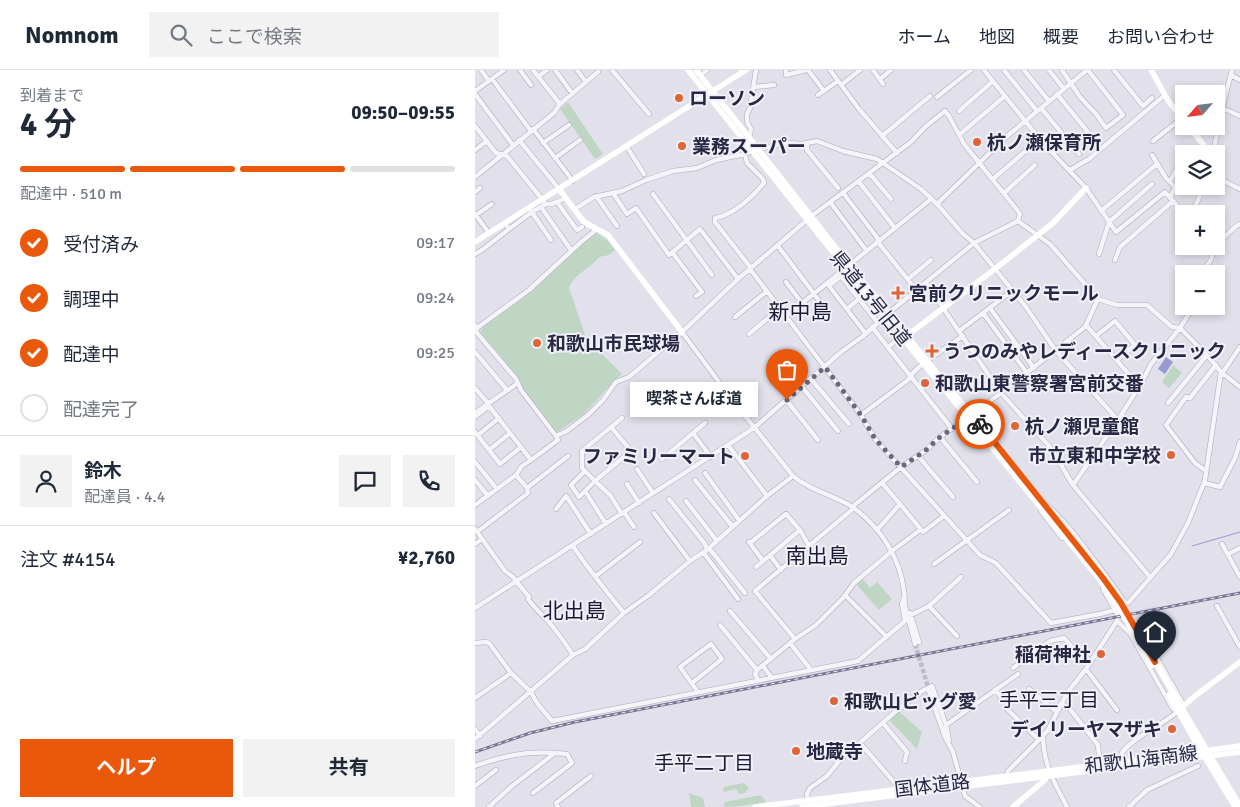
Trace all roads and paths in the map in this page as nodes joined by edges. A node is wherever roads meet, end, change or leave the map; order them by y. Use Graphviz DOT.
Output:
graph roads {
  1 [pos="481,70"];
  2 [pos="504,70"];
  3 [pos="520,70"];
  4 [pos="533,70"];
  5 [pos="547,70"];
  6 [pos="555,70"];
  7 [pos="577,70"];
  8 [pos="612,70"];
  9 [pos="688,70"];
  10 [pos="695,70"];
  11 [pos="707,70"];
  12 [pos="747,70"];
  13 [pos="755,70"];
  14 [pos="786,70"];
  15 [pos="807,70"];
  16 [pos="831,70"];
  17 [pos="860,70"];
  18 [pos="873,70"];
  19 [pos="891,70"];
  20 [pos="971,70"];
  21 [pos="984,70"];
  22 [pos="1004,70"];
  23 [pos="1025,70"];
  24 [pos="1049,70"];
  25 [pos="1062,70"];
  26 [pos="1088,70"];
  27 [pos="1114,70"];
  28 [pos="1152,70"];
  29 [pos="598,72"];
  30 [pos="1232,72"];
  31 [pos="539,76"];
  32 [pos="700,76"];
  33 [pos="880,79"];
  34 [pos="490,80"];
  35 [pos="1240,80"];
  36 [pos="993,81"];
  37 [pos="586,82"];
  38 [pos="840,83"];
  39 [pos="1071,83"];
  40 [pos="883,84"];
  41 [pos="531,85"];
  42 [pos="774,85"];
  43 [pos="754,87"];
  44 [pos="1064,89"];
  45 [pos="475,91"];
  46 [pos="823,91"];
  47 [pos="572,93"];
  48 [pos="710,93"];
  49 [pos="1057,94"];
  50 [pos="818,95"];
  51 [pos="930,96"];
  52 [pos="1005,96"];
  53 [pos="1165,96"];
  54 [pos="937,97"];
  55 [pos="1225,97"];
  56 [pos="1152,98"];
  57 [pos="1049,101"];
  58 [pos="559,104"];
  59 [pos="1039,109"];
  60 [pos="1175,109"];
  61 [pos="1225,109"];
  62 [pos="959,110"];
  63 [pos="649,114"];
  64 [pos="1240,116"];
  65 [pos="1027,121"];
  66 [pos="569,125"];
  67 [pos="1175,125"];
  68 [pos="475,126"];
  69 [pos="532,130"];
  70 [pos="959,135"];
  71 [pos="882,136"];
  72 [pos="749,138"];
  73 [pos="519,140"];
  74 [pos="580,140"];
  75 [pos="487,141"];
  76 [pos="1153,141"];
  77 [pos="1096,142"];
  78 [pos="543,143"];
  79 [pos="807,143"];
  80 [pos="513,145"];
  81 [pos="627,147"];
  82 [pos="1029,148"];
  83 [pos="475,150"];
  84 [pos="755,150"];
  85 [pos="897,153"];
  86 [pos="503,154"];
  87 [pos="745,154"];
  88 [pos="1079,154"];
  89 [pos="1152,156"];
  90 [pos="555,158"];
  91 [pos="883,163"];
  92 [pos="979,164"];
  93 [pos="1157,164"];
  94 [pos="1035,166"];
  95 [pos="1070,170"];
  96 [pos="1175,171"];
  97 [pos="644,174"];
  98 [pos="870,174"];
  99 [pos="475,177"];
  100 [pos="993,179"];
  101 [pos="1240,179"];
  102 [pos="573,181"];
  103 [pos="1169,181"];
  104 [pos="1225,181"];
  105 [pos="859,182"];
  106 [pos="1152,184"];
  107 [pos="480,188"];
  108 [pos="838,188"];
  109 [pos="1086,188"];
  110 [pos="1239,188"];
  111 [pos="559,189"];
  112 [pos="475,192"];
  113 [pos="613,193"];
  114 [pos="1004,193"];
  115 [pos="653,194"];
  116 [pos="844,194"];
  117 [pos="596,196"];
  118 [pos="566,199"];
  119 [pos="891,199"];
  120 [pos="931,199"];
  121 [pos="1171,200"];
  122 [pos="544,202"];
  123 [pos="557,202"];
  124 [pos="830,202"];
  125 [pos="492,204"];
  126 [pos="937,204"];
  127 [pos="1176,205"];
  128 [pos="541,207"];
  129 [pos="575,209"];
  130 [pos="531,210"];
  131 [pos="1101,210"];
  132 [pos="476,214"];
  133 [pos="810,218"];
  134 [pos="1017,221"];
  135 [pos="1109,222"];
  136 [pos="505,223"];
  137 [pos="1240,224"];
  138 [pos="617,226"];
  139 [pos="581,227"];
  140 [pos="895,228"];
  141 [pos="509,229"];
  142 [pos="597,229"];
  143 [pos="489,233"];
  144 [pos="1037,235"];
  145 [pos="1225,236"];
  146 [pos="551,240"];
  147 [pos="685,240"];
  148 [pos="878,240"];
  149 [pos="475,242"];
  150 [pos="974,243"];
  151 [pos="778,246"];
  152 [pos="571,250"];
  153 [pos="866,250"];
  154 [pos="672,252"];
  155 [pos="475,254"];
  156 [pos="1099,254"];
  157 [pos="931,260"];
  158 [pos="1115,260"];
  159 [pos="847,265"];
  160 [pos="751,268"];
  161 [pos="995,269"];
  162 [pos="712,275"];
  163 [pos="738,279"];
  164 [pos="908,280"];
  165 [pos="786,282"];
  166 [pos="926,283"];
  167 [pos="917,291"];
  168 [pos="1012,291"];
  169 [pos="766,292"];
  170 [pos="813,293"];
  171 [pos="696,296"];
  172 [pos="859,299"];
  173 [pos="1099,299"];
  174 [pos="802,303"];
  175 [pos="990,308"];
  176 [pos="779,309"];
  177 [pos="847,309"];
  178 [pos="944,309"];
  179 [pos="827,311"];
  180 [pos="983,313"];
  181 [pos="887,314"];
  182 [pos="1188,315"];
  183 [pos="735,316"];
  184 [pos="785,316"];
  185 [pos="878,322"];
  186 [pos="1086,324"];
  187 [pos="873,328"];
  188 [pos="1180,328"];
  189 [pos="476,329"];
  190 [pos="959,331"];
  191 [pos="682,332"];
  192 [pos="1009,333"];
  193 [pos="749,334"];
  194 [pos="866,334"];
  195 [pos="963,336"];
  196 [pos="1096,336"];
  197 [pos="904,337"];
  198 [pos="1001,338"];
  199 [pos="888,347"];
  200 [pos="1240,347"];
  201 [pos="1056,351"];
  202 [pos="475,352"];
  203 [pos="1207,355"];
  204 [pos="1117,360"];
  205 [pos="926,362"];
  206 [pos="1216,365"];
  207 [pos="825,367"];
  208 [pos="1034,368"];
  209 [pos="1222,372"];
  210 [pos="1027,373"];
  211 [pos="910,375"];
  212 [pos="811,379"];
  213 [pos="518,383"];
  214 [pos="1139,386"];
  215 [pos="802,387"];
  216 [pos="1240,387"];
  217 [pos="475,388"];
  218 [pos="507,390"];
  219 [pos="1001,393"];
  220 [pos="787,400"];
  221 [pos="1169,403"];
  222 [pos="489,404"];
  223 [pos="475,413"];
  224 [pos="861,415"];
  225 [pos="970,416"];
  226 [pos="475,417"];
  227 [pos="499,418"];
  228 [pos="622,418"];
  229 [pos="1118,420"];
  230 [pos="705,423"];
  231 [pos="849,424"];
  232 [pos="611,427"];
  233 [pos="754,428"];
  234 [pos="952,429"];
  235 [pos="839,431"];
  236 [pos="510,433"];
  237 [pos="693,433"];
  238 [pos="476,434"];
  239 [pos="556,436"];
  240 [pos="940,437"];
  241 [pos="817,440"];
  242 [pos="1240,442"];
  243 [pos="729,445"];
  244 [pos="521,447"];
  245 [pos="489,450"];
  246 [pos="569,456"];
  247 [pos="918,456"];
  248 [pos="711,457"];
  249 [pos="1235,458"];
  250 [pos="662,459"];
  251 [pos="531,460"];
  252 [pos="475,462"];
  253 [pos="1240,463"];
  254 [pos="901,467"];
  255 [pos="637,469"];
  256 [pos="585,471"];
  257 [pos="1206,471"];
  258 [pos="705,473"];
  259 [pos="516,475"];
  260 [pos="793,476"];
  261 [pos="475,480"];
  262 [pos="695,480"];
  263 [pos="595,481"];
  264 [pos="977,482"];
  265 [pos="881,483"];
  266 [pos="1204,483"];
  267 [pos="627,484"];
  268 [pos="1073,485"];
  269 [pos="527,488"];
  270 [pos="497,490"];
  271 [pos="587,494"];
  272 [pos="653,494"];
  273 [pos="488,496"];
  274 [pos="767,496"];
  275 [pos="953,497"];
  276 [pos="669,499"];
  277 [pos="686,501"];
  278 [pos="639,503"];
  279 [pos="900,504"];
  280 [pos="475,505"];
  281 [pos="1042,505"];
  282 [pos="853,508"];
  283 [pos="556,509"];
  284 [pos="1009,510"];
  285 [pos="623,513"];
  286 [pos="654,513"];
  287 [pos="944,516"];
  288 [pos="739,520"];
  289 [pos="606,524"];
  290 [pos="732,526"];
  291 [pos="633,527"];
  292 [pos="800,530"];
  293 [pos="877,530"];
  294 [pos="921,530"];
  295 [pos="476,531"];
  296 [pos="591,534"];
  297 [pos="482,539"];
  298 [pos="967,539"];
  299 [pos="717,541"];
  300 [pos="640,542"];
  301 [pos="475,544"];
  302 [pos="1222,544"];
  303 [pos="573,546"];
  304 [pos="809,546"];
  305 [pos="1240,548"];
  306 [pos="706,550"];
  307 [pos="892,551"];
  308 [pos="1228,554"];
  309 [pos="770,555"];
  310 [pos="690,560"];
  311 [pos="763,561"];
  312 [pos="934,564"];
  313 [pos="756,567"];
  314 [pos="781,570"];
  315 [pos="596,576"];
  316 [pos="961,577"];
  317 [pos="1240,577"];
  318 [pos="1150,578"];
  319 [pos="516,581"];
  320 [pos="745,593"];
  321 [pos="845,595"];
  322 [pos="905,598"];
  323 [pos="738,599"];
  324 [pos="1125,604"];
  325 [pos="929,606"];
  326 [pos="1217,606"];
  327 [pos="475,608"];
  328 [pos="1115,610"];
  329 [pos="730,611"];
  330 [pos="624,613"];
  331 [pos="911,615"];
  332 [pos="1117,621"];
  333 [pos="719,625"];
  334 [pos="1130,633"];
  335 [pos="957,636"];
  336 [pos="887,637"];
  337 [pos="795,639"];
  338 [pos="475,643"];
  339 [pos="790,644"];
  340 [pos="1240,647"];
  341 [pos="573,655"];
  342 [pos="771,659"];
  343 [pos="1091,661"];
  344 [pos="1240,662"];
  345 [pos="763,666"];
  346 [pos="1013,668"];
  347 [pos="1086,669"];
  348 [pos="757,670"];
  349 [pos="811,670"];
  350 [pos="511,673"];
  351 [pos="1018,674"];
  352 [pos="772,678"];
  353 [pos="758,680"];
  354 [pos="691,683"];
  355 [pos="1029,689"];
  356 [pos="995,690"];
  357 [pos="929,691"];
  358 [pos="531,692"];
  359 [pos="698,692"];
  360 [pos="475,698"];
  361 [pos="1061,703"];
  362 [pos="1180,709"];
  363 [pos="1117,710"];
  364 [pos="1057,712"];
  365 [pos="883,723"];
  366 [pos="945,725"];
  367 [pos="475,729"];
  368 [pos="480,736"];
  369 [pos="1041,738"];
  370 [pos="475,739"];
  371 [pos="860,743"];
  372 [pos="949,745"];
  373 [pos="1240,746"];
  374 [pos="1240,752"];
  375 [pos="555,753"];
  376 [pos="1206,754"];
  377 [pos="905,761"];
  378 [pos="1121,765"];
  379 [pos="475,766"];
  380 [pos="1199,766"];
  381 [pos="1100,767"];
  382 [pos="497,770"];
  383 [pos="1049,774"];
  384 [pos="591,776"];
  385 [pos="1006,776"];
  386 [pos="961,784"];
  387 [pos="475,786"];
  388 [pos="900,789"];
  389 [pos="533,793"];
  390 [pos="808,800"];
  391 [pos="853,801"];
  392 [pos="800,805"];
  393 [pos="1240,805"];
  394 [pos="489,807"];
  395 [pos="558,807"];
  396 [pos="755,807"];
  397 [pos="980,807"];
  398 [pos="1013,807"];
  399 [pos="1067,807"];
  400 [pos="1129,807"];
  401 [pos="1235,807"];
  1 -- 34 [label="street"];
  2 -- 34 [label="street"];
  3 -- 41 [label="street"];
  4 -- 31 [label="street"];
  5 -- 31 [label="street"];
  6 -- 47 [label="street"];
  7 -- 37 [label="street"];
  8 -- 63 [label="street"];
  9 -- 48 [label="street, 県道13号旧道"];
  10 -- 32 [label="street, 県道13号旧道"];
  11 -- 32 [label="street"];
  12 -- 48 [label="street"];
  13 -- 43 [label="street"];
  14 -- 15 [label="street"];
  15 -- 46 [label="street"];
  16 -- 38 [label="street"];
  17 -- 38 [label="street"];
  18 -- 33 [label="street"];
  19 -- 33 [label="street"];
  20 -- 54 [label="street"];
  21 -- 36 [label="street"];
  22 -- 59 [label="street"];
  23 -- 57 [label="street"];
  24 -- 44 [label="street"];
  25 -- 39 [label="street"];
  26 -- 39 [label="street"];
  26 -- 39 [label="street"];
  27 -- 56 [label="street"];
  28 -- 53 [label="street"];
  29 -- 37 [label="street"];
  30 -- 35 [label="street"];
  30 -- 55 [label="street"];
  31 -- 58 [label="street"];
  32 -- 48 [label="street, 県道13号旧道"];
  33 -- 40 [label="street"];
  34 -- 45 [label="street"];
  34 -- 69 [label="street"];
  36 -- 52 [label="street"];
  36 -- 62 [label="street"];
  37 -- 47 [label="street"];
  38 -- 46 [label="street"];
  38 -- 71 [label="street"];
  39 -- 44 [label="street"];
  42 -- 43 [label="street"];
  43 -- 72 [label="street"];
  44 -- 49 [label="street"];
  45 -- 80 [label="street"];
  46 -- 50 [label="street"];
  47 -- 58 [label="street"];
  48 -- 72 [label="street, 県道13号旧道"];
  48 -- 81 [label="street"];
  48 -- 84 [label="street, 県道13号旧道"];
  49 -- 57 [label="street"];
  49 -- 77 [label="street"];
  51 -- 71 [label="street"];
  52 -- 65 [label="street"];
  52 -- 70 [label="street"];
  53 -- 60 [label="street"];
  53 -- 95 [label="street"];
  57 -- 59 [label="street"];
  58 -- 69 [label="street"];
  59 -- 65 [label="street"];
  59 -- 88 [label="street"];
  61 -- 64 [label="street"];
  65 -- 92 [label="street"];
  65 -- 95 [label="street"];
  66 -- 78 [label="street"];
  67 -- 76 [label="street"];
  68 -- 75 [label="street"];
  69 -- 73 [label="street"];
  69 -- 78 [label="street"];
  70 -- 85 [label="street"];
  70 -- 92 [label="street"];
  71 -- 85 [label="street"];
  72 -- 84 [label="street, 県道13号旧道"];
  73 -- 80 [label="street"];
  73 -- 111 [label="street"];
  74 -- 90 [label="street"];
  75 -- 83 [label="street"];
  75 -- 86 [label="street"];
  78 -- 90 [label="street"];
  79 -- 84 [label="street"];
  79 -- 91 [label="street"];
  79 -- 108 [label="street"];
  80 -- 86 [label="street"];
  81 -- 97 [label="street"];
  81 -- 102 [label="street"];
  82 -- 100 [label="street"];
  84 -- 87 [label="street"];
  84 -- 133 [label="street, 県道13号旧道"];
  85 -- 91 [label="street"];
  86 -- 99 [label="street"];
  86 -- 122 [label="street"];
  87 -- 113 [label="street"];
  87 -- 160 [label="street"];
  89 -- 93 [label="street"];
  90 -- 102 [label="street"];
  91 -- 98 [label="street"];
  91 -- 120 [label="street"];
  92 -- 100 [label="street"];
  92 -- 126 [label="street"];
  93 -- 103 [label="street"];
  93 -- 131 [label="street"];
  94 -- 114 [label="street"];
  95 -- 109 [label="street"];
  96 -- 103 [label="street"];
  98 -- 105 [label="street"];
  98 -- 119 [label="street"];
  100 -- 114 [label="street"];
  101 -- 110 [label="street"];
  102 -- 111 [label="street"];
  103 -- 121 [label="street"];
  104 -- 110 [label="street"];
  105 -- 116 [label="street"];
  105 -- 140 [label="street"];
  106 -- 135 [label="street"];
  107 -- 112 [label="street"];
  109 -- 131 [label="street"];
  109 -- 144 [label="street"];
  111 -- 118 [label="street"];
  111 -- 122 [label="street"];
  113 -- 117 [label="street"];
  113 -- 154 [label="street"];
  114 -- 134 [label="street"];
  115 -- 147 [label="street"];
  116 -- 124 [label="street"];
  116 -- 148 [label="street"];
  117 -- 129 [label="street"];
  117 -- 138 [label="street"];
  118 -- 123 [label="street"];
  118 -- 129 [label="street"];
  120 -- 126 [label="street"];
  120 -- 140 [label="street"];
  121 -- 127 [label="street"];
  121 -- 135 [label="street"];
  121 -- 158 [label="street"];
  122 -- 123 [label="street"];
  122 -- 128 [label="street"];
  122 -- 130 [label="street"];
  123 -- 139 [label="street"];
  124 -- 133 [label="street"];
  124 -- 153 [label="street"];
  125 -- 132 [label="street"];
  126 -- 150 [label="street"];
  128 -- 130 [label="street"];
  128 -- 152 [label="street"];
  129 -- 142 [label="street"];
  130 -- 136 [label="street"];
  130 -- 141 [label="street"];
  130 -- 146 [label="street"];
  131 -- 135 [label="street"];
  132 -- 143 [label="street"];
  133 -- 151 [label="street"];
  133 -- 159 [label="street, 県道13号旧道"];
  134 -- 144 [label="street"];
  134 -- 150 [label="street"];
  135 -- 156 [label="street"];
  136 -- 141 [label="street"];
  136 -- 143 [label="street"];
  137 -- 145 [label="street"];
  140 -- 148 [label="street"];
  141 -- 155 [label="street"];
  142 -- 152 [label="street"];
  142 -- 191 [label="street"];
  143 -- 149 [label="street"];
  144 -- 161 [label="street"];
  144 -- 173 [label="street"];
  147 -- 154 [label="street"];
  147 -- 162 [label="street"];
  147 -- 163 [label="street"];
  148 -- 153 [label="street"];
  148 -- 164 [label="street"];
  150 -- 161 [label="street"];
  150 -- 166 [label="street"];
  151 -- 160 [label="street"];
  151 -- 170 [label="street"];
  152 -- 189 [label="street"];
  153 -- 159 [label="street"];
  154 -- 171 [label="street"];
  157 -- 164 [label="street"];
  159 -- 170 [label="street"];
  159 -- 181 [label="street, 県道13号旧道"];
  160 -- 163 [label="street"];
  160 -- 169 [label="street"];
  161 -- 168 [label="street"];
  161 -- 178 [label="street"];
  163 -- 191 [label="street"];
  164 -- 167 [label="street"];
  165 -- 174 [label="street"];
  166 -- 167 [label="street"];
  166 -- 178 [label="street"];
  167 -- 181 [label="street"];
  168 -- 175 [label="street"];
  168 -- 201 [label="street"];
  169 -- 176 [label="street"];
  169 -- 183 [label="street"];
  170 -- 174 [label="street"];
  170 -- 179 [label="street"];
  172 -- 177 [label="street"];
  172 -- 177 [label="street"];
  172 -- 185 [label="street"];
  173 -- 186 [label="street"];
  173 -- 188 [label="street"];
  174 -- 184 [label="street"];
  175 -- 180 [label="street"];
  175 -- 192 [label="street"];
  176 -- 184 [label="street"];
  176 -- 193 [label="street"];
  177 -- 194 [label="street"];
  178 -- 190 [label="street"];
  178 -- 197 [label="street"];
  180 -- 190 [label="street"];
  180 -- 198 [label="street"];
  181 -- 185 [label="street"];
  181 -- 197 [label="street, 県道13号旧道"];
  182 -- 188 [label="street"];
  184 -- 207 [label="street"];
  185 -- 187 [label="street"];
  186 -- 196 [label="street"];
  186 -- 201 [label="street"];
  187 -- 194 [label="street"];
  187 -- 199 [label="street"];
  188 -- 203 [label="street"];
  188 -- 214 [label="street"];
  189 -- 213 [label="street"];
  190 -- 195 [label="street"];
  191 -- 233 [label="street"];
  191 -- 239 [label="street"];
  192 -- 198 [label="street"];
  192 -- 208 [label="street"];
  194 -- 207 [label="street"];
  195 -- 205 [label="street"];
  195 -- 219 [label="street"];
  196 -- 204 [label="street"];
  196 -- 204 [label="street"];
  197 -- 199 [label="street"];
  197 -- 205 [label="street, 県道13号旧道"];
  198 -- 210 [label="street"];
  199 -- 211 [label="street"];
  200 -- 209 [label="street"];
  201 -- 208 [label="street"];
  201 -- 229 [label="street"];
  202 -- 218 [label="street"];
  203 -- 206 [label="street"];
  203 -- 221 [label="street"];
  204 -- 214 [label="street"];
  205 -- 211 [label="street"];
  205 -- 225 [label="street, 県道13号旧道"];
  206 -- 209 [label="street"];
  206 -- 257 [label="street"];
  207 -- 212 [label="street"];
  207 -- 224 [label="street"];
  208 -- 210 [label="street"];
  209 -- 216 [label="street"];
  209 -- 257 [label="street"];
  210 -- 219 [label="street"];
  211 -- 224 [label="street"];
  211 -- 234 [label="street"];
  212 -- 215 [label="street"];
  212 -- 231 [label="street"];
  213 -- 218 [label="street"];
  213 -- 239 [label="street"];
  214 -- 229 [label="street"];
  215 -- 220 [label="street"];
  215 -- 235 [label="street"];
  217 -- 222 [label="street"];
  218 -- 222 [label="street"];
  219 -- 225 [label="street"];
  219 -- 268 [label="street"];
  220 -- 233 [label="street"];
  220 -- 241 [label="street"];
  222 -- 223 [label="street"];
  222 -- 226 [label="street"];
  222 -- 227 [label="street"];
  224 -- 254 [label="street"];
  225 -- 234 [label="street"];
  225 -- 281 [label="street, 県道13号旧道"];
  227 -- 236 [label="street"];
  227 -- 238 [label="street"];
  228 -- 232 [label="street"];
  229 -- 268 [label="street"];
  230 -- 237 [label="street"];
  232 -- 256 [label="street"];
  232 -- 263 [label="street"];
  233 -- 243 [label="street"];
  233 -- 260 [label="street"];
  234 -- 240 [label="street"];
  236 -- 244 [label="street"];
  236 -- 245 [label="street"];
  237 -- 248 [label="street"];
  237 -- 250 [label="street"];
  238 -- 245 [label="street"];
  239 -- 251 [label="street"];
  240 -- 247 [label="street"];
  240 -- 264 [label="street"];
  242 -- 249 [label="street"];
  243 -- 248 [label="street"];
  243 -- 274 [label="street"];
  244 -- 245 [label="street"];
  244 -- 251 [label="street"];
  246 -- 269 [label="street"];
  247 -- 254 [label="street"];
  247 -- 275 [label="street"];
  248 -- 272 [label="street"];
  249 -- 253 [label="street"];
  249 -- 266 [label="street"];
  251 -- 259 [label="street"];
  252 -- 270 [label="street"];
  254 -- 265 [label="street"];
  254 -- 287 [label="street"];
  255 -- 272 [label="street"];
  256 -- 263 [label="street"];
  256 -- 263 [label="street"];
  257 -- 266 [label="street"];
  258 -- 288 [label="street"];
  259 -- 269 [label="street"];
  259 -- 270 [label="street"];
  260 -- 274 [label="street"];
  260 -- 282 [label="street"];
  261 -- 273 [label="street"];
  262 -- 290 [label="street"];
  263 -- 285 [label="street"];
  265 -- 279 [label="street"];
  265 -- 282 [label="street"];
  266 -- 318 [label="street"];
  267 -- 278 [label="street"];
  268 -- 318 [label="street"];
  269 -- 295 [label="street"];
  270 -- 273 [label="street"];
  271 -- 289 [label="street"];
  272 -- 278 [label="street"];
  273 -- 280 [label="street"];
  274 -- 288 [label="street"];
  276 -- 306 [label="street"];
  277 -- 299 [label="street"];
  278 -- 285 [label="street"];
  279 -- 293 [label="street"];
  279 -- 294 [label="street"];
  281 -- 324 [label="street"];
  281 -- 328 [label="street"];
  281 -- 362 [label="street, 県道13号旧道, bridge"];
  282 -- 293 [label="street"];
  282 -- 304 [label="street"];
  283 -- 296 [label="street"];
  284 -- 298 [label="street"];
  285 -- 289 [label="street"];
  285 -- 291 [label="street"];
  286 -- 310 [label="street"];
  287 -- 294 [label="street"];
  287 -- 298 [label="street"];
  288 -- 290 [label="street"];
  289 -- 296 [label="street"];
  290 -- 299 [label="street"];
  292 -- 304 [label="street"];
  292 -- 309 [label="street"];
  292 -- 311 [label="street"];
  293 -- 307 [label="street"];
  294 -- 307 [label="street"];
  295 -- 297 [label="street"];
  296 -- 303 [label="street"];
  297 -- 301 [label="street"];
  297 -- 319 [label="street"];
  298 -- 312 [label="street"];
  298 -- 328 [label="street"];
  299 -- 306 [label="street"];
  300 -- 315 [label="street"];
  302 -- 308 [label="street"];
  303 -- 315 [label="street"];
  303 -- 319 [label="street"];
  304 -- 314 [label="street"];
  305 -- 308 [label="street"];
  306 -- 310 [label="street"];
  306 -- 320 [label="street"];
  306 -- 323 [label="street"];
  307 -- 321 [label="street"];
  307 -- 322 [label="street"];
  308 -- 317 [label="street"];
  309 -- 311 [label="street"];
  309 -- 314 [label="street"];
  310 -- 330 [label="street"];
  311 -- 313 [label="street"];
  314 -- 337 [label="street"];
  315 -- 330 [label="street"];
  316 -- 325 [label="street"];
  318 -- 324 [label="street"];
  319 -- 327 [label="street"];
  319 -- 341 [label="street"];
  321 -- 336 [label="street"];
  321 -- 337 [label="street"];
  322 -- 331 [label="street"];
  322 -- 331 [label="street"];
  322 -- 336 [label="street"];
  324 -- 328 [label="street"];
  325 -- 331 [label="street"];
  325 -- 335 [label="street"];
  326 -- 340 [label="street"];
  328 -- 332 [label="street"];
  329 -- 342 [label="street"];
  330 -- 341 [label="street"];
  332 -- 334 [label="street"];
  332 -- 343 [label="street"];
  333 -- 348 [label="street"];
  334 -- 362 [label="street"];
  334 -- 362 [label="street"];
  336 -- 349 [label="street"];
  337 -- 339 [label="street"];
  338 -- 350 [label="street"];
  339 -- 342 [label="street"];
  339 -- 349 [label="street"];
  341 -- 358 [label="street"];
  342 -- 345 [label="street"];
  343 -- 346 [label="street"];
  343 -- 347 [label="street"];
  344 -- 362 [label="street"];
  345 -- 348 [label="street"];
  345 -- 352 [label="street"];
  347 -- 361 [label="street"];
  347 -- 363 [label="street"];
  348 -- 353 [label="street"];
  349 -- 352 [label="street"];
  350 -- 358 [label="street"];
  350 -- 360 [label="street"];
  351 -- 356 [label="street"];
  352 -- 353 [label="street"];
  353 -- 359 [label="street"];
  354 -- 354 [label="street"];
  354 -- 359 [label="street"];
  355 -- 364 [label="street"];
  356 -- 366 [label="street"];
  356 -- 369 [label="street"];
  357 -- 372 [label="street"];
  358 -- 359 [label="street"];
  358 -- 368 [label="street"];
  361 -- 364 [label="street"];
  361 -- 381 [label="street"];
  362 -- 376 [label="street, 県道13号旧道"];
  362 -- 378 [label="street"];
  364 -- 369 [label="street"];
  365 -- 366 [label="street"];
  365 -- 371 [label="street"];
  365 -- 377 [label="street"];
  366 -- 372 [label="street"];
  367 -- 368 [label="street"];
  368 -- 370 [label="street"];
  369 -- 383 [label="street"];
  369 -- 385 [label="street"];
  371 -- 388 [label="street"];
  371 -- 390 [label="street"];
  372 -- 386 [label="street"];
  373 -- 376 [label="street, 和歌山海南線"];
  374 -- 376 [label="street, 和歌山海南線"];
  375 -- 379 [label="street"];
  375 -- 389 [label="street"];
  375 -- 394 [label="street"];
  376 -- 378 [label="street, 和歌山海南線"];
  376 -- 393 [label="street"];
  376 -- 401 [label="street"];
  378 -- 381 [label="street, 和歌山海南線"];
  380 -- 400 [label="street"];
  381 -- 383 [label="street, 和歌山海南線"];
  382 -- 387 [label="street"];
  383 -- 385 [label="street, 国体道路"];
  383 -- 386 [label="street, 国体道路"];
  383 -- 398 [label="street"];
  383 -- 399 [label="street"];
  384 -- 395 [label="street"];
  385 -- 386 [label="street, 国体道路"];
  386 -- 388 [label="street, 国体道路"];
  386 -- 391 [label="street, 国体道路"];
  386 -- 397 [label="street"];
  388 -- 391 [label="street, 国体道路"];
  390 -- 391 [label="street, 国体道路"];
  390 -- 392 [label="street, 国体道路"];
  391 -- 392 [label="street, 国体道路"];
  392 -- 396 [label="street, 国体道路"];
}
